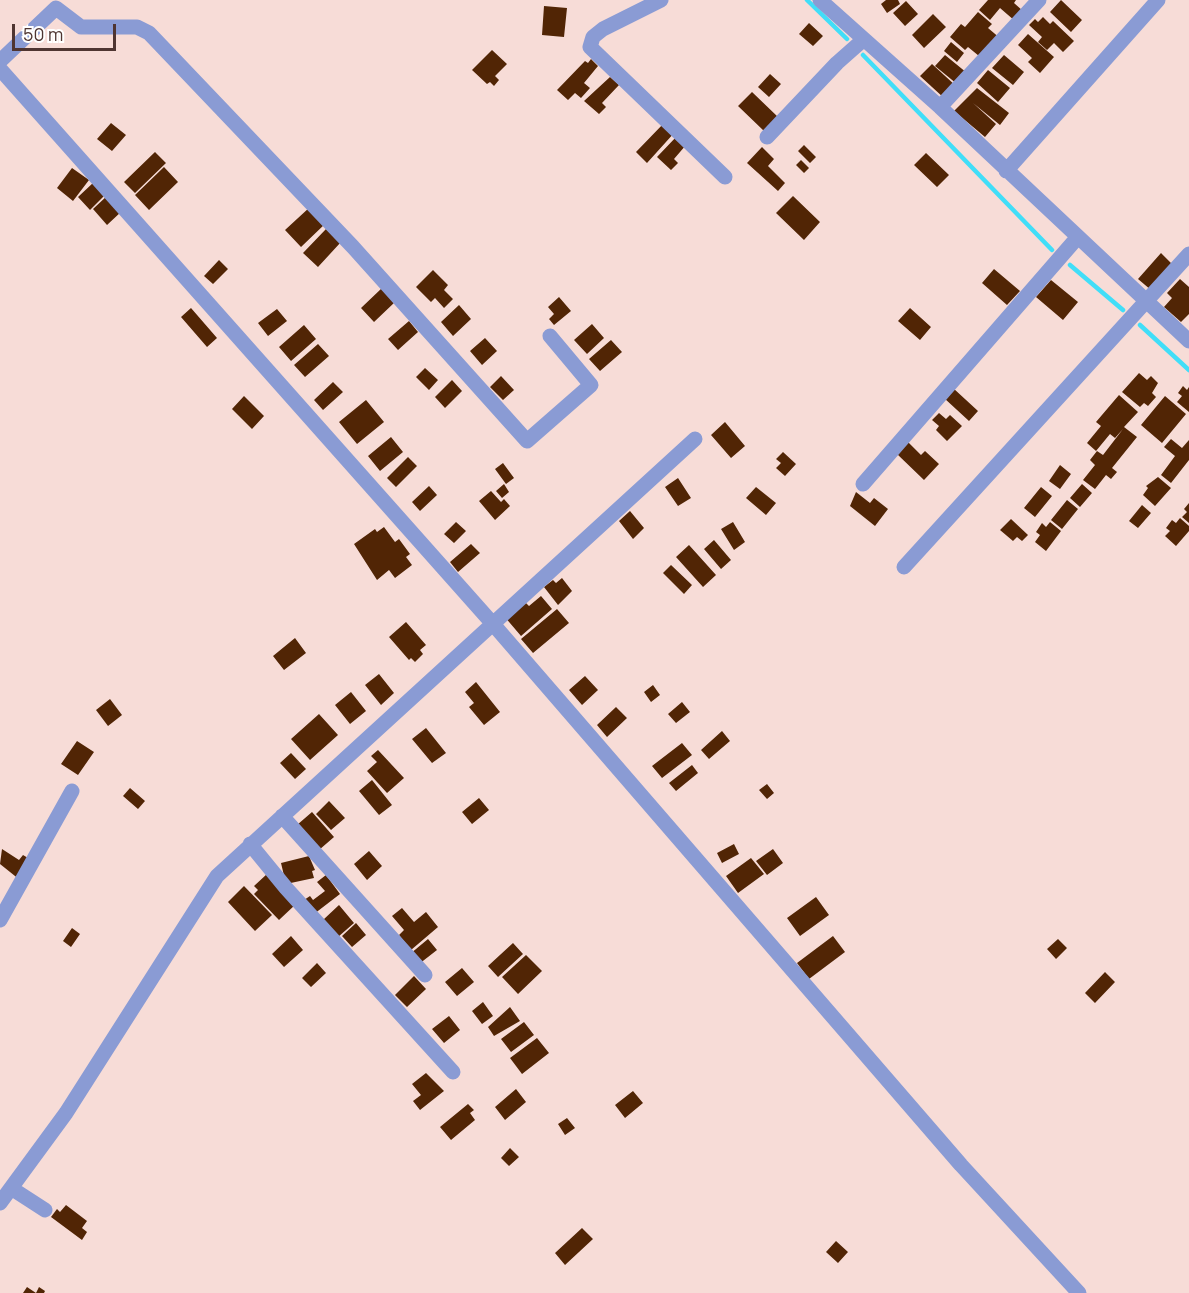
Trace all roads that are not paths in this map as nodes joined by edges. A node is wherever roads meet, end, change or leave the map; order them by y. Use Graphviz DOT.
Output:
graph roads {
  1 [pos="661,0"];
  2 [pos="820,0"];
  3 [pos="1039,0"];
  4 [pos="1158,0"];
  5 [pos="863,40"];
  6 [pos="0,60"];
  7 [pos="0,69"];
  8 [pos="940,107"];
  9 [pos="767,137"];
  10 [pos="1006,171"];
  11 [pos="726,177"];
  12 [pos="1077,238"];
  13 [pos="1189,254"];
  14 [pos="1148,300"];
  15 [pos="550,336"];
  16 [pos="1189,341"];
  17 [pos="695,439"];
  18 [pos="863,484"];
  19 [pos="904,567"];
  20 [pos="493,624"];
  21 [pos="72,791"];
  22 [pos="282,816"];
  23 [pos="250,844"];
  24 [pos="0,920"];
  25 [pos="425,975"];
  26 [pos="453,1072"];
  27 [pos="5,1193"];
  28 [pos="45,1210"];
  29 [pos="1079,1293"];
  1 -- 11 [label="street"];
  2 -- 5 [label="street"];
  3 -- 8 [label="street"];
  4 -- 10 [label="street"];
  5 -- 8 [label="street"];
  5 -- 9 [label="street"];
  6 -- 15 [label="street"];
  7 -- 20 [label="street"];
  8 -- 10 [label="street"];
  10 -- 12 [label="street"];
  12 -- 14 [label="street"];
  12 -- 18 [label="street"];
  13 -- 14 [label="street"];
  14 -- 16 [label="street"];
  14 -- 19 [label="street"];
  17 -- 20 [label="street"];
  20 -- 22 [label="street"];
  20 -- 29 [label="street"];
  21 -- 24 [label="street"];
  22 -- 23 [label="street"];
  22 -- 25 [label="street"];
  23 -- 26 [label="street"];
  23 -- 27 [label="street"];
  27 -- 28 [label="street"];
}
